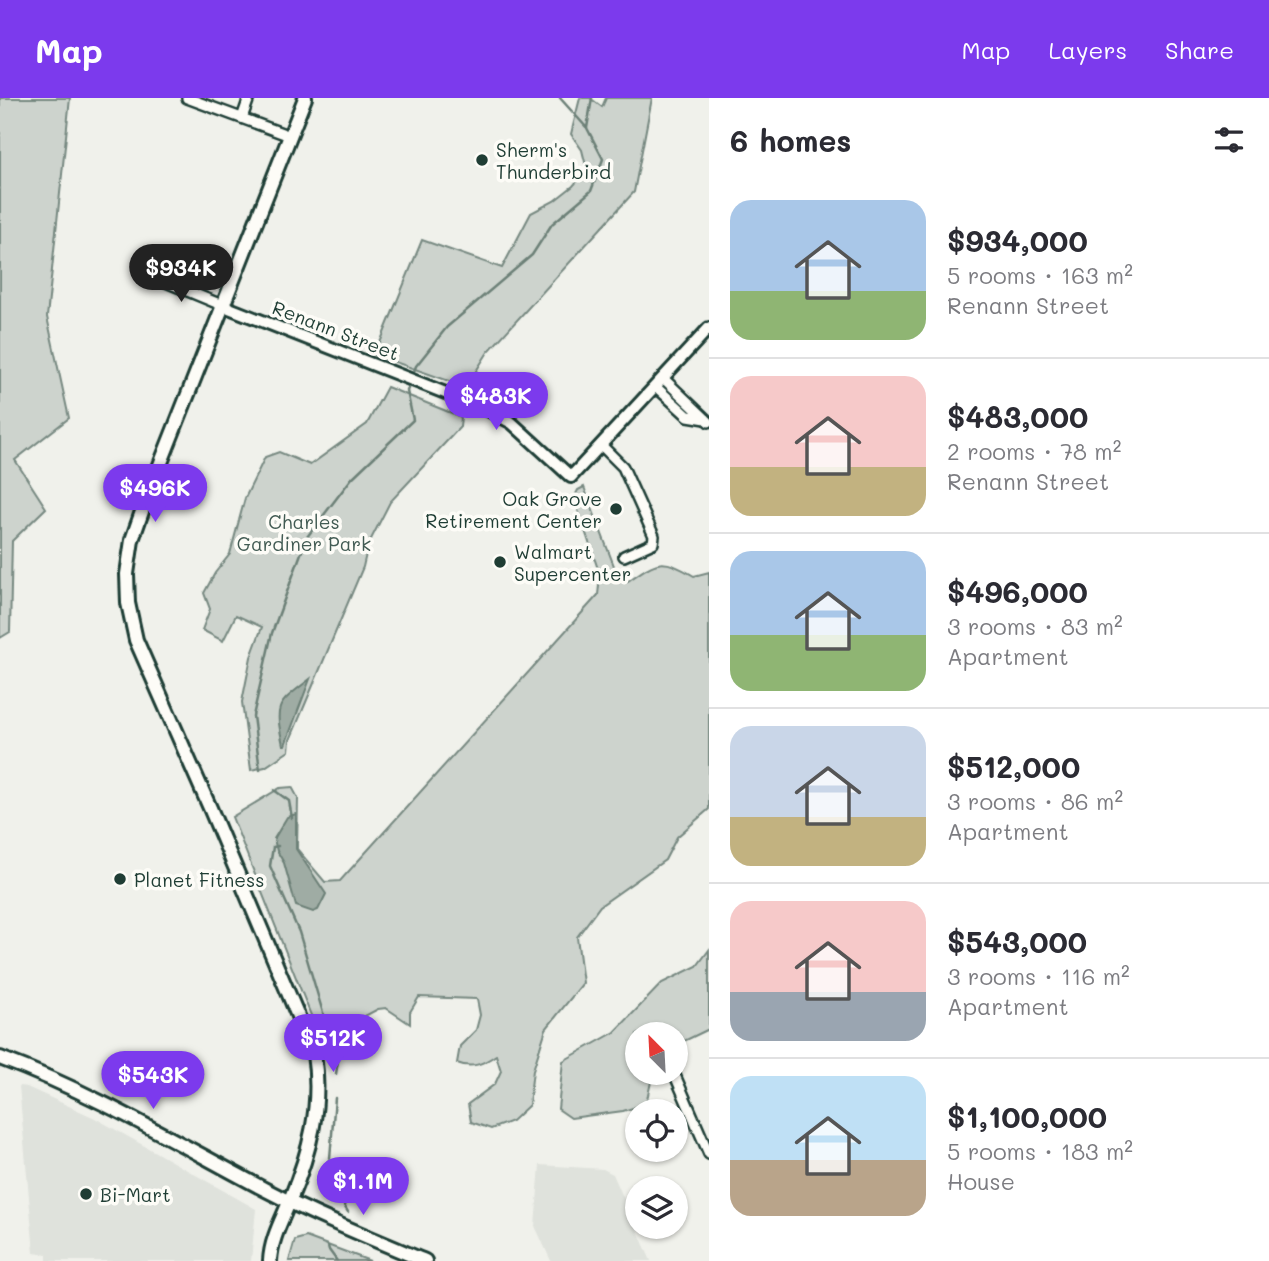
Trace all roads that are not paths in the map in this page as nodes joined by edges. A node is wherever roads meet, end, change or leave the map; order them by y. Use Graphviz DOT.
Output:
graph roads {
  1 [pos="187,98"];
  2 [pos="249,98"];
  3 [pos="305,98"];
  4 [pos="242,118"];
  5 [pos="290,136"];
  6 [pos="149,275"];
  7 [pos="223,306"];
  8 [pos="709,328"];
  9 [pos="659,382"];
  10 [pos="707,420"];
  11 [pos="601,445"];
  12 [pos="624,556"];
  13 [pos="0,1058"];
  14 [pos="679,1085"];
  15 [pos="709,1154"];
  16 [pos="290,1201"];
  17 [pos="270,1261"];
  18 [pos="425,1261"];
  1 -- 4 [label="street"];
  2 -- 4 [label="street"];
  3 -- 5 [label="main road"];
  4 -- 5 [label="street"];
  5 -- 7 [label="main road"];
  6 -- 7 [label="street, Renann Street"];
  7 -- 11 [label="street, Renann Street"];
  7 -- 16 [label="main road"];
  8 -- 9 [label="street"];
  9 -- 10 [label="street"];
  9 -- 11 [label="street"];
  11 -- 12 [label="street"];
  13 -- 16 [label="main road"];
  14 -- 15 [label="street"];
  16 -- 17 [label="main road"];
  16 -- 18 [label="main road"];
}
